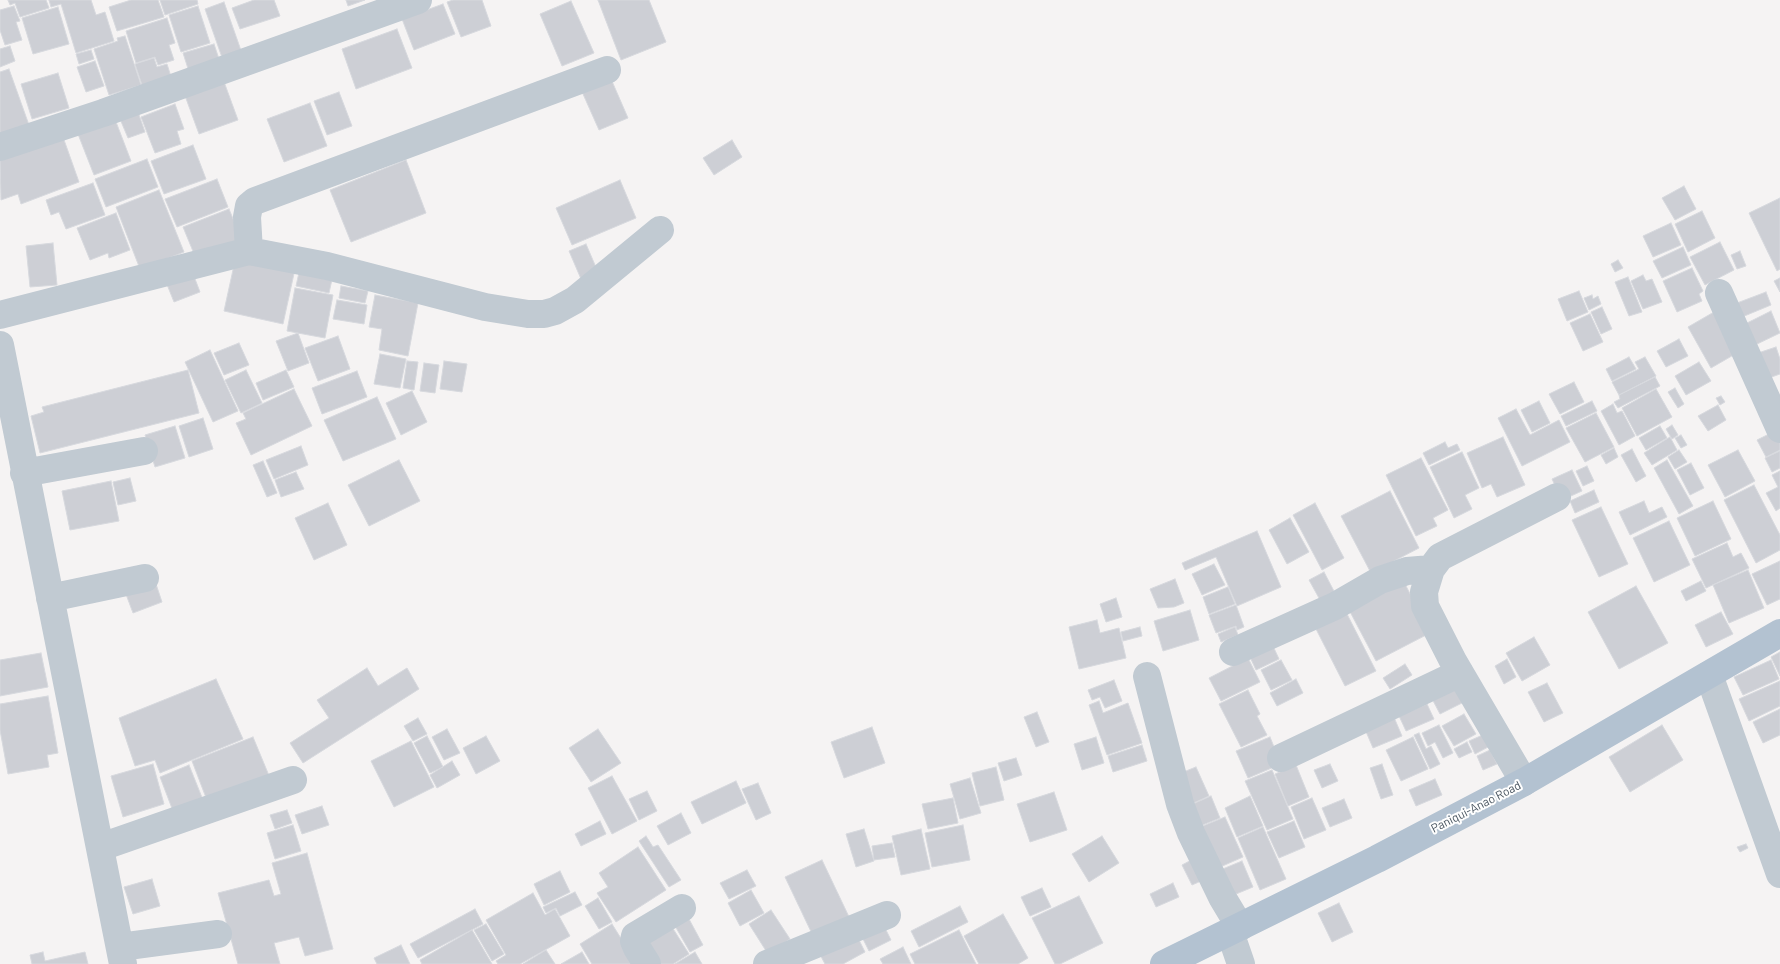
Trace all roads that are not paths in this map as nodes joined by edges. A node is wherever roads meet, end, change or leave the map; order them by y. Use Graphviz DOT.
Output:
graph roads {
  1 [pos="418,0"];
  2 [pos="607,70"];
  3 [pos="0,147"];
  4 [pos="660,230"];
  5 [pos="249,251"];
  6 [pos="1719,293"];
  7 [pos="0,314"];
  8 [pos="0,347"];
  9 [pos="1780,428"];
  10 [pos="144,451"];
  11 [pos="24,473"];
  12 [pos="1557,497"];
  13 [pos="1431,569"];
  14 [pos="145,578"];
  15 [pos="50,598"];
  16 [pos="1780,633"];
  17 [pos="1233,652"];
  18 [pos="1460,673"];
  19 [pos="1709,675"];
  20 [pos="1147,676"];
  21 [pos="1281,758"];
  22 [pos="293,780"];
  23 [pos="1524,782"];
  24 [pos="101,847"];
  25 [pos="1780,874"];
  26 [pos="682,908"];
  27 [pos="887,915"];
  28 [pos="1235,930"];
  29 [pos="218,934"];
  30 [pos="121,955"];
  31 [pos="646,964"];
  32 [pos="767,964"];
  33 [pos="1164,964"];
  34 [pos="1241,964"];
  1 -- 3 [label="street"];
  2 -- 5 [label="street"];
  4 -- 5 [label="street"];
  5 -- 7 [label="street"];
  6 -- 9 [label="street"];
  8 -- 11 [label="street"];
  10 -- 11 [label="street"];
  11 -- 15 [label="street"];
  12 -- 13 [label="street"];
  13 -- 17 [label="street"];
  13 -- 18 [label="street"];
  14 -- 15 [label="street"];
  15 -- 24 [label="street"];
  16 -- 19 [label="main road, Paniqui-Anao Road"];
  18 -- 21 [label="street"];
  18 -- 23 [label="street"];
  19 -- 23 [label="main road, Paniqui-Anao Road"];
  19 -- 25 [label="street"];
  20 -- 28 [label="street"];
  22 -- 24 [label="street"];
  23 -- 28 [label="main road, Paniqui-Anao Road"];
  24 -- 30 [label="street"];
  26 -- 31 [label="street"];
  27 -- 32 [label="street"];
  28 -- 33 [label="main road, Paniqui-Anao Road"];
  28 -- 34 [label="street"];
  29 -- 30 [label="street"];
}
